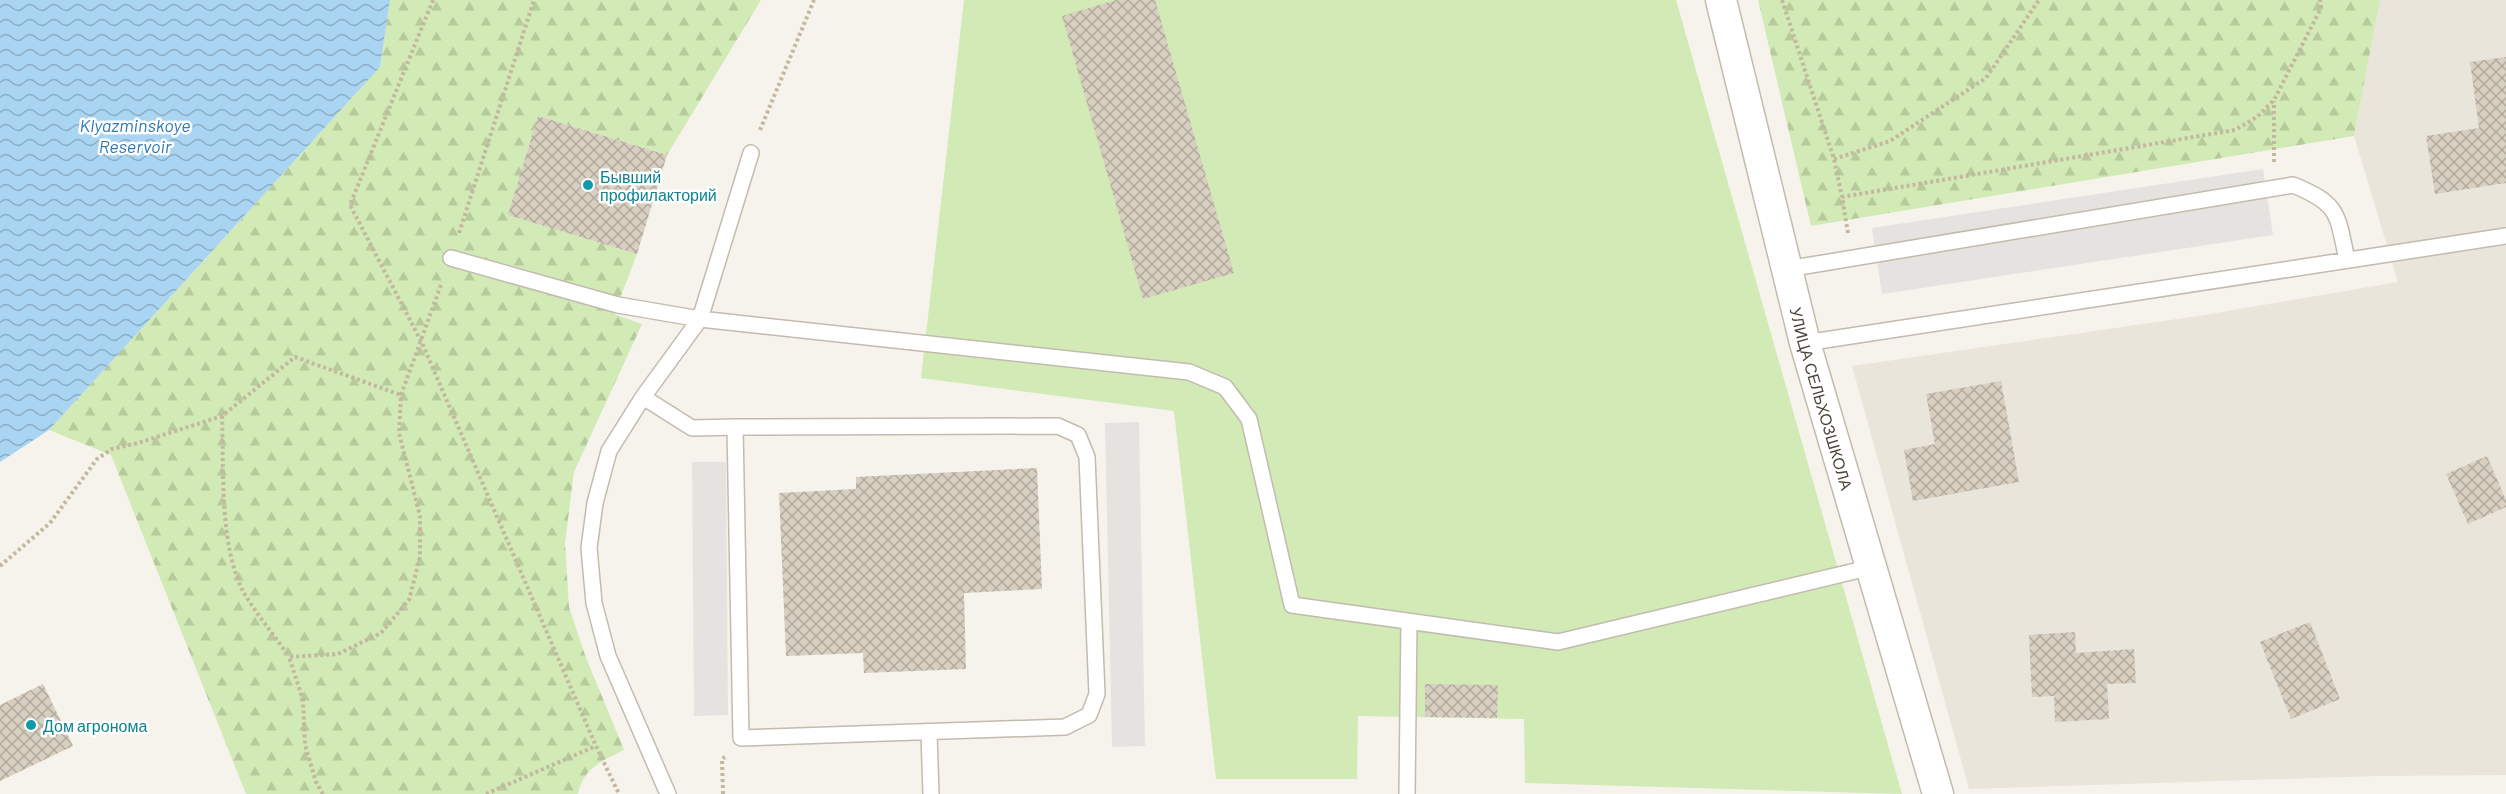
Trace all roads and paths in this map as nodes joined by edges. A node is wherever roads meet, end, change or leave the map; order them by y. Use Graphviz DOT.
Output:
graph roads {
  1 [pos="433,0"];
  2 [pos="534,0"];
  3 [pos="814,0"];
  4 [pos="1721,0"];
  5 [pos="1782,0"];
  6 [pos="2039,0"];
  7 [pos="2320,0"];
  8 [pos="2274,100"];
  9 [pos="751,153"];
  10 [pos="1834,159"];
  11 [pos="2275,188"];
  12 [pos="1842,197"];
  13 [pos="2506,236"];
  14 [pos="450,258"];
  15 [pos="1853,258"];
  16 [pos="2348,260"];
  17 [pos="1787,269"];
  18 [pos="700,319"];
  19 [pos="422,343"];
  20 [pos="1805,343"];
  21 [pos="401,395"];
  22 [pos="643,397"];
  23 [pos="222,416"];
  24 [pos="735,427"];
  25 [pos="0,566"];
  26 [pos="1872,567"];
  27 [pos="1409,622"];
  28 [pos="290,657"];
  29 [pos="929,732"];
  30 [pos="741,738"];
  31 [pos="596,746"];
  32 [pos="323,794"];
  33 [pos="486,794"];
  34 [pos="619,794"];
  35 [pos="668,794"];
  36 [pos="723,794"];
  37 [pos="931,794"];
  38 [pos="1407,794"];
  39 [pos="1938,794"];
  1 -- 19 [label="path"];
  2 -- 14 [label="path"];
  3 -- 9 [label="path"];
  4 -- 17 [label="street, УЛИЦА СЕЛЬХОЗШКОЛА"];
  5 -- 10 [label="path"];
  6 -- 10 [label="path"];
  7 -- 8 [label="path"];
  8 -- 11 [label="path"];
  8 -- 12 [label="path"];
  9 -- 18 [label="lane"];
  10 -- 12 [label="path"];
  11 -- 15 [label="lane"];
  11 -- 16 [label="lane"];
  12 -- 15 [label="path"];
  13 -- 16 [label="lane"];
  14 -- 18 [label="lane"];
  14 -- 19 [label="path"];
  15 -- 17 [label="lane"];
  16 -- 20 [label="lane"];
  17 -- 20 [label="street, УЛИЦА СЕЛЬХОЗШКОЛА"];
  18 -- 22 [label="lane"];
  18 -- 27 [label="lane"];
  19 -- 21 [label="path"];
  19 -- 31 [label="path"];
  20 -- 26 [label="street, УЛИЦА СЕЛЬХОЗШКОЛА"];
  21 -- 23 [label="path"];
  21 -- 28 [label="path"];
  22 -- 24 [label="lane"];
  22 -- 35 [label="lane"];
  23 -- 25 [label="path"];
  23 -- 28 [label="path"];
  24 -- 29 [label="lane"];
  24 -- 30 [label="lane"];
  26 -- 27 [label="lane"];
  26 -- 39 [label="street, УЛИЦА СЕЛЬХОЗШКОЛА"];
  27 -- 38 [label="lane"];
  28 -- 32 [label="path"];
  29 -- 30 [label="lane"];
  29 -- 37 [label="lane"];
  30 -- 36 [label="path"];
  31 -- 33 [label="path"];
  31 -- 34 [label="path"];
}
